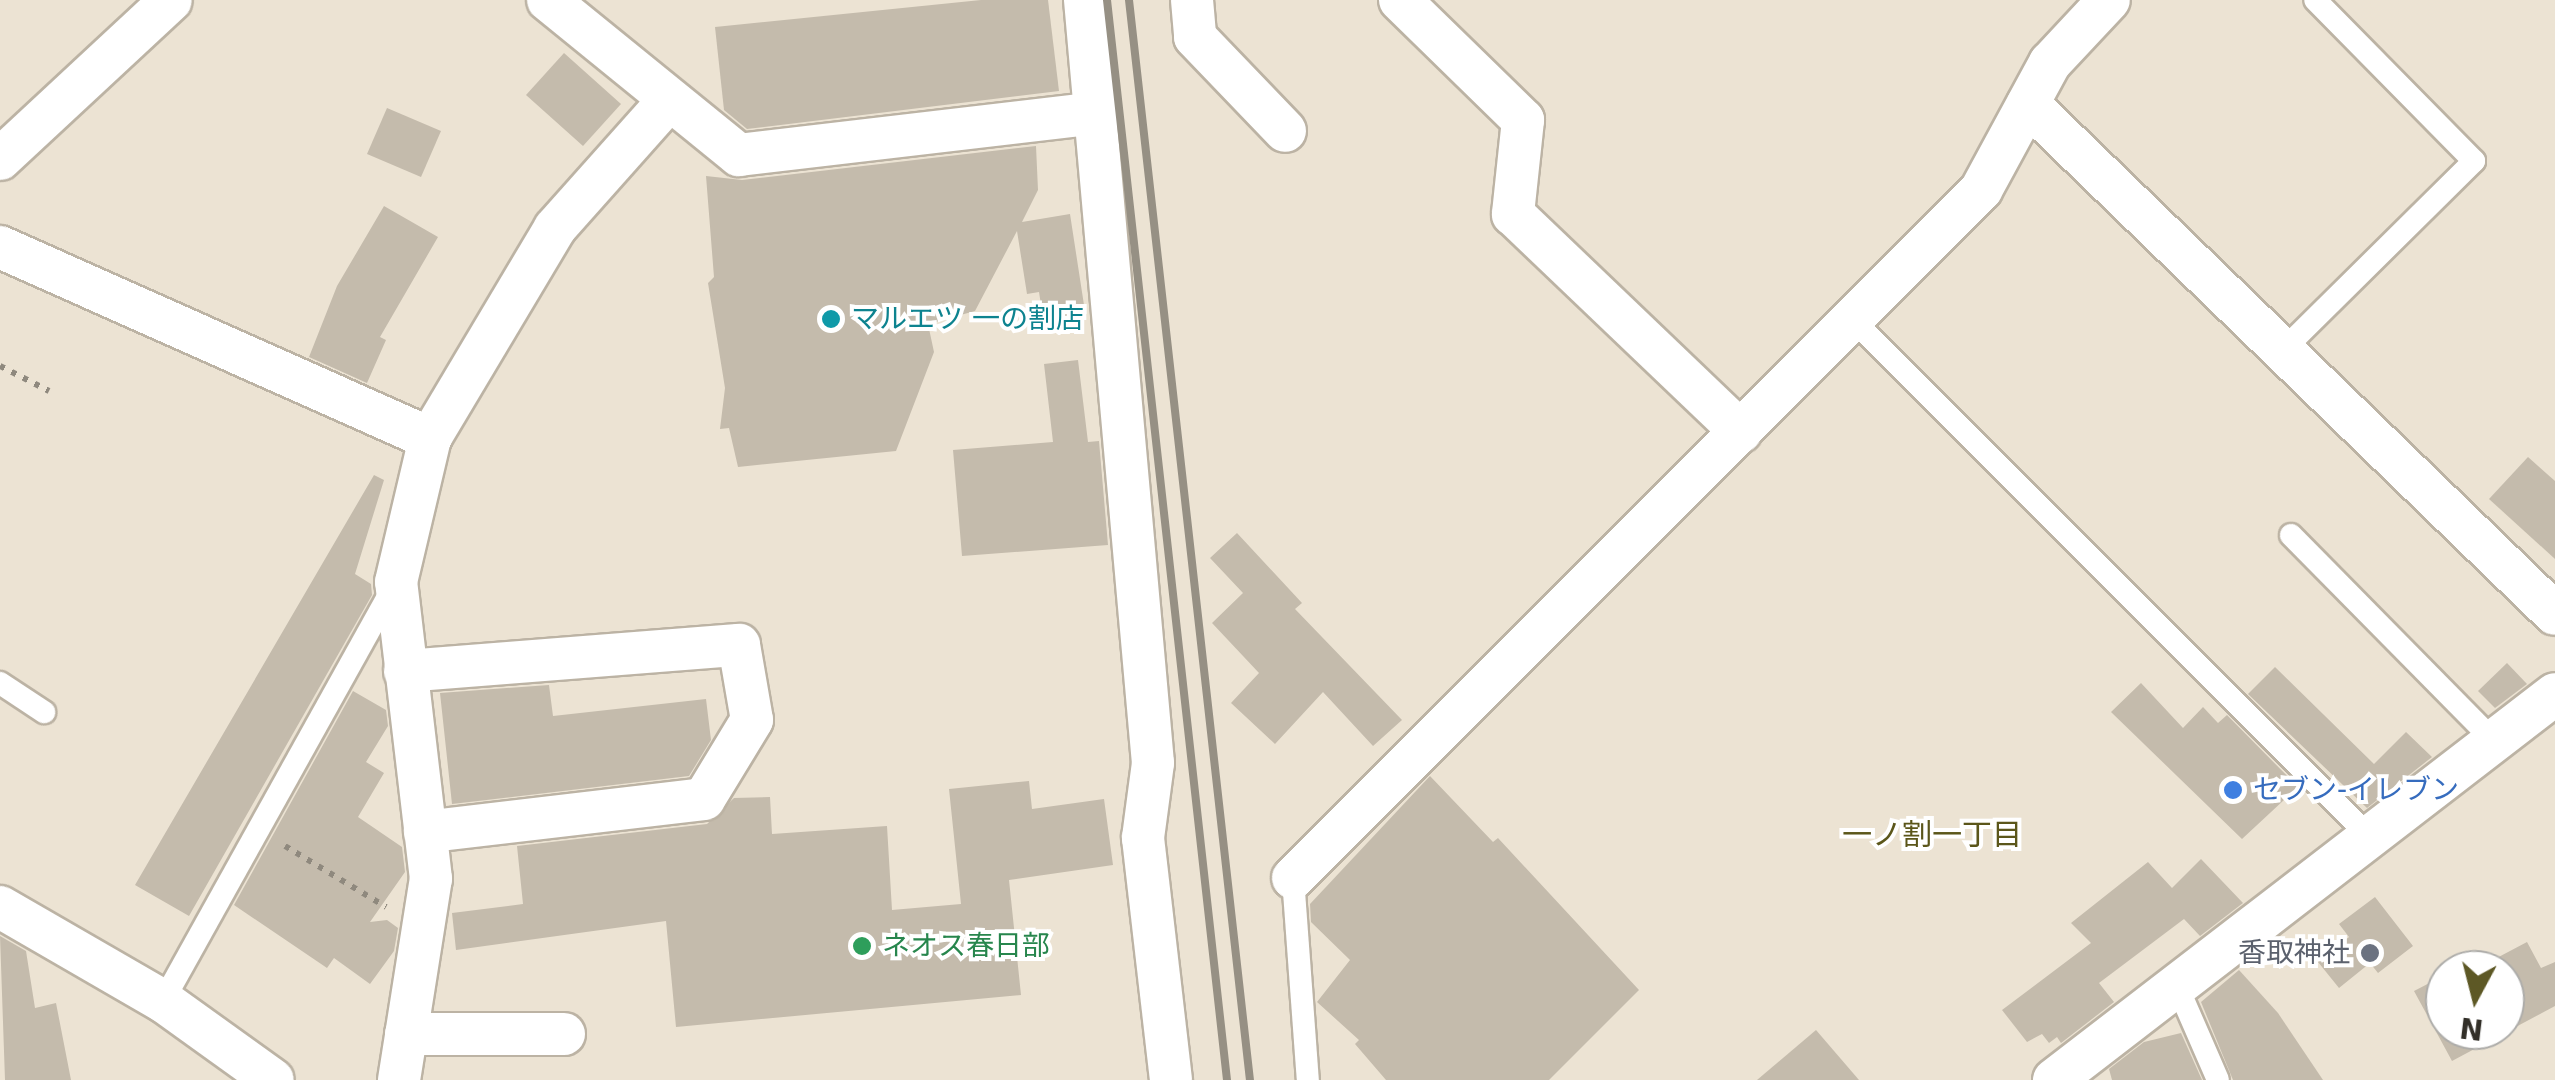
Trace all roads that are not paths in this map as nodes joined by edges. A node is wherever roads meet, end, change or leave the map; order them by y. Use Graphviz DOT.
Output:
graph roads {
  1 [pos="171,0"];
  2 [pos="548,0"];
  3 [pos="1085,0"];
  4 [pos="1192,0"];
  5 [pos="1400,0"];
  6 [pos="2109,0"];
  7 [pos="2315,0"];
  8 [pos="670,100"];
  9 [pos="2028,104"];
  10 [pos="1099,114"];
  11 [pos="1285,132"];
  12 [pos="0,159"];
  13 [pos="0,247"];
  14 [pos="1852,320"];
  15 [pos="2280,353"];
  16 [pos="1741,432"];
  17 [pos="430,438"];
  18 [pos="2291,535"];
  19 [pos="396,582"];
  20 [pos="2555,614"];
  21 [pos="405,670"];
  22 [pos="0,682"];
  23 [pos="2555,694"];
  24 [pos="44,712"];
  25 [pos="2494,742"];
  26 [pos="424,832"];
  27 [pos="2371,838"];
  28 [pos="1293,878"];
  29 [pos="0,907"];
  30 [pos="2178,988"];
  31 [pos="163,1001"];
  32 [pos="406,1034"];
  33 [pos="564,1034"];
  34 [pos="273,1080"];
  35 [pos="399,1080"];
  36 [pos="1171,1080"];
  37 [pos="1308,1080"];
  38 [pos="2054,1080"];
  39 [pos="2218,1080"];
  1 -- 12 [label="street"];
  2 -- 8 [label="street"];
  3 -- 10 [label="street"];
  4 -- 11 [label="street"];
  5 -- 16 [label="street"];
  6 -- 9 [label="street"];
  7 -- 15 [label="lane"];
  8 -- 10 [label="street"];
  8 -- 17 [label="street"];
  9 -- 14 [label="street"];
  9 -- 15 [label="street"];
  10 -- 36 [label="street"];
  13 -- 17 [label="street"];
  14 -- 16 [label="street"];
  14 -- 27 [label="lane"];
  15 -- 20 [label="street"];
  16 -- 28 [label="street"];
  17 -- 19 [label="street"];
  18 -- 25 [label="lane"];
  19 -- 21 [label="street"];
  19 -- 31 [label="lane"];
  21 -- 26 [label="street"];
  21 -- 26 [label="street"];
  22 -- 24 [label="lane"];
  23 -- 25 [label="street"];
  25 -- 27 [label="street"];
  26 -- 32 [label="street"];
  27 -- 30 [label="street"];
  28 -- 37 [label="lane"];
  29 -- 31 [label="street"];
  30 -- 38 [label="street"];
  30 -- 39 [label="lane"];
  31 -- 34 [label="street"];
  32 -- 33 [label="street"];
  32 -- 35 [label="street"];
}
